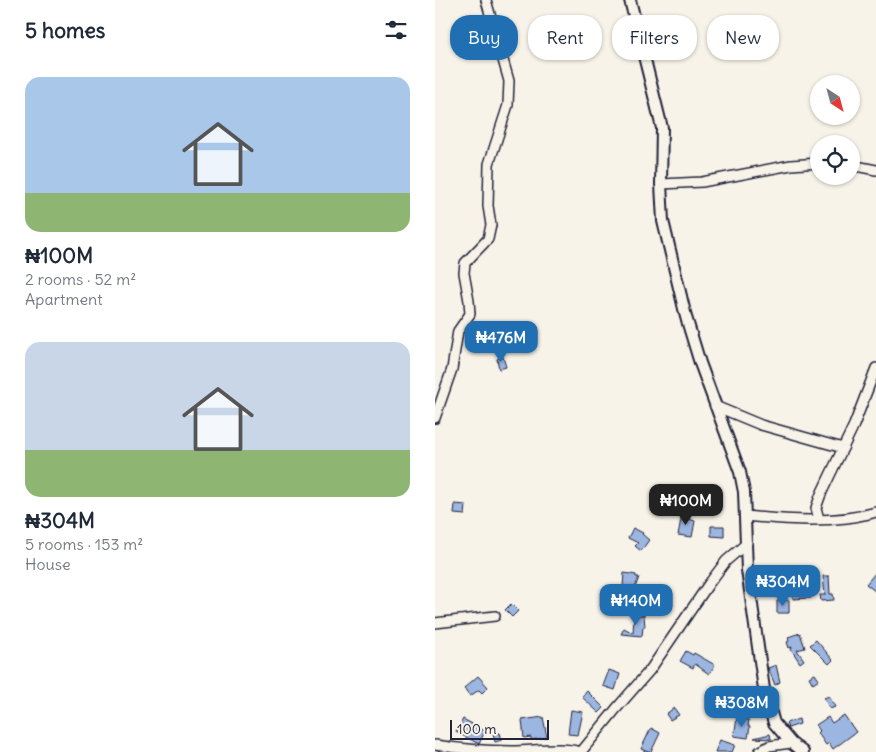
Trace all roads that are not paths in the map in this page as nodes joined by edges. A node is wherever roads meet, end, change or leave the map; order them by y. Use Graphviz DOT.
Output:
graph roads {
  1 [pos="486,0"];
  2 [pos="630,0"];
  3 [pos="810,163"];
  4 [pos="860,167"];
  5 [pos="876,170"];
  6 [pos="661,184"];
  7 [pos="876,368"];
  8 [pos="715,406"];
  9 [pos="435,418"];
  10 [pos="843,448"];
  11 [pos="876,512"];
  12 [pos="745,516"];
  13 [pos="819,519"];
  14 [pos="747,543"];
  15 [pos="495,616"];
  16 [pos="435,623"];
  17 [pos="791,743"];
  18 [pos="435,745"];
  19 [pos="581,752"];
  20 [pos="759,752"];
  21 [pos="803,752"];
  1 -- 9 [label="street"];
  2 -- 6 [label="main road"];
  3 -- 6 [label="street"];
  4 -- 5 [label="street"];
  6 -- 8 [label="main road"];
  7 -- 10 [label="street"];
  8 -- 10 [label="street"];
  8 -- 12 [label="main road"];
  10 -- 13 [label="street"];
  11 -- 13 [label="street"];
  12 -- 13 [label="street"];
  12 -- 14 [label="main road"];
  14 -- 17 [label="main road"];
  14 -- 19 [label="street"];
  15 -- 16 [label="street"];
  17 -- 20 [label="street"];
  17 -- 21 [label="main road"];
  18 -- 19 [label="street"];
}
